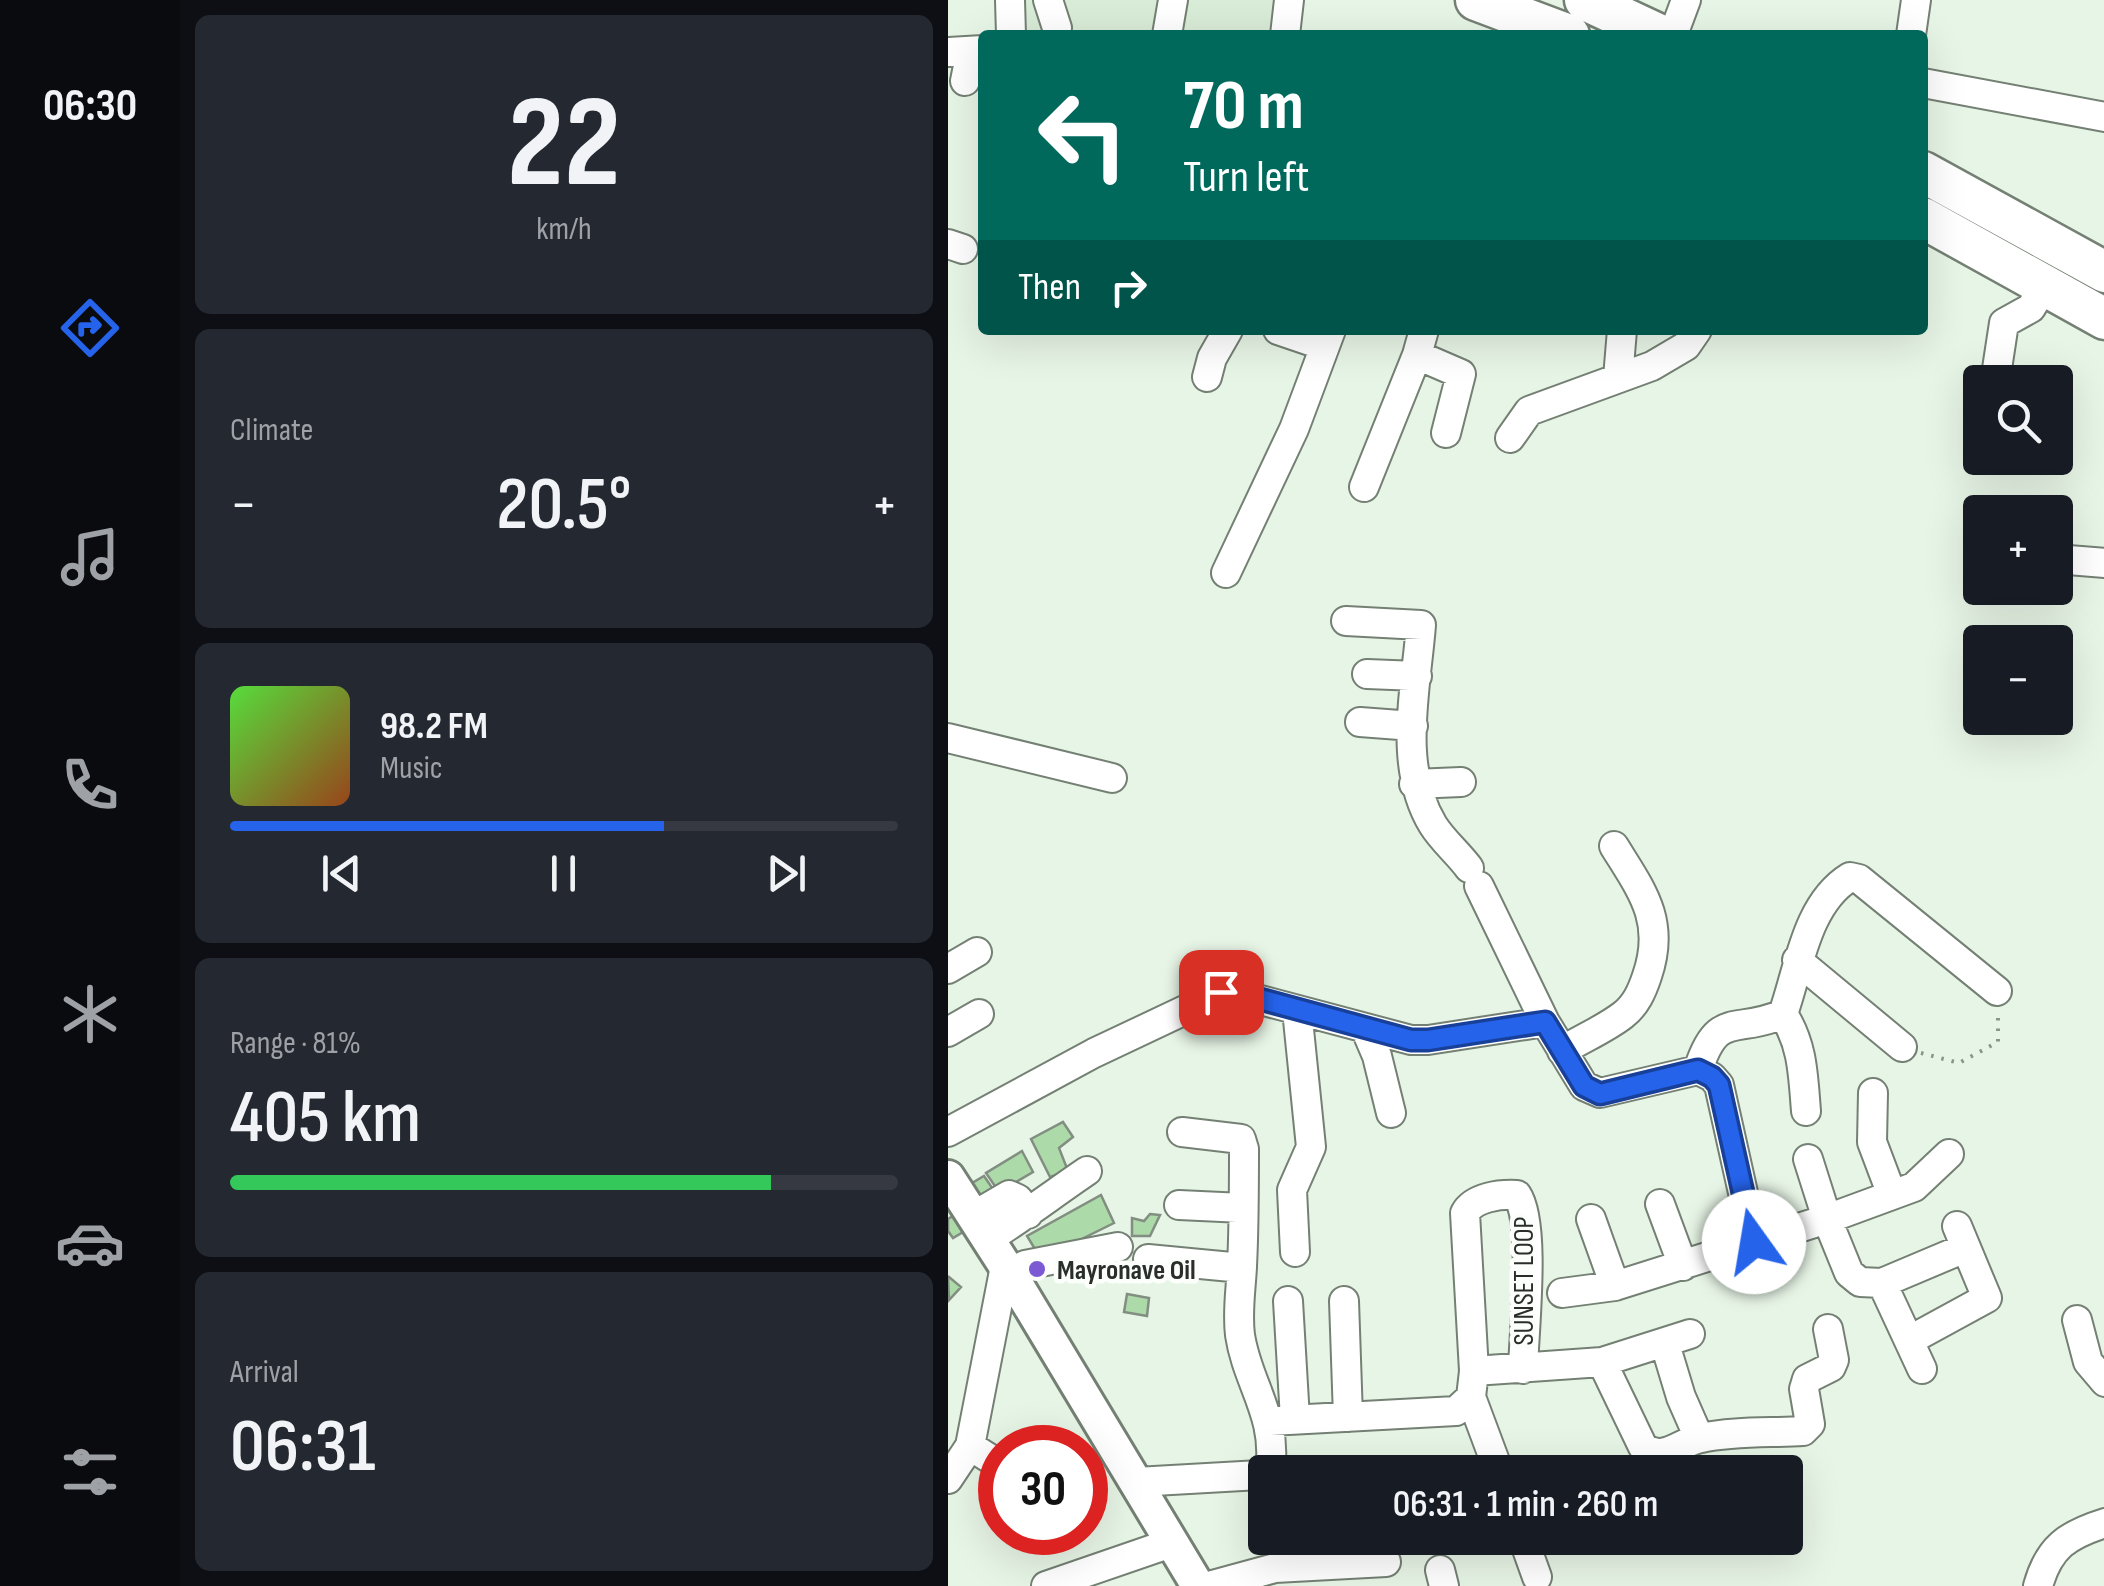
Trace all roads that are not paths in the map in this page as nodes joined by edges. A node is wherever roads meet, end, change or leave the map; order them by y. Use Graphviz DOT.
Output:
graph roads {
  1 [pos="1010,0"];
  2 [pos="1048,0"];
  3 [pos="1173,0"];
  4 [pos="1289,0"];
  5 [pos="1476,0"];
  6 [pos="1585,0"];
  7 [pos="1686,0"];
  8 [pos="1916,0"];
  9 [pos="1657,24"];
  10 [pos="1057,28"];
  11 [pos="1011,30"];
  12 [pos="1167,30"];
  13 [pos="1286,30"];
  14 [pos="1556,30"];
  15 [pos="1912,30"];
  16 [pos="967,51"];
  17 [pos="966,81"];
  18 [pos="1928,84"];
  19 [pos="2104,117"];
  20 [pos="1928,175"];
  21 [pos="1928,221"];
  22 [pos="2104,272"];
  23 [pos="2044,286"];
  24 [pos="2104,320"];
  25 [pos="1225,335"];
  26 [pos="1622,335"];
  27 [pos="1694,335"];
  28 [pos="1328,338"];
  29 [pos="1421,342"];
  30 [pos="1998,365"];
  31 [pos="1207,377"];
  32 [pos="1618,378"];
  33 [pos="1446,433"];
  34 [pos="1510,438"];
  35 [pos="1364,488"];
  36 [pos="2073,560"];
  37 [pos="2104,563"];
  38 [pos="1226,573"];
  39 [pos="1346,620"];
  40 [pos="1367,674"];
  41 [pos="1417,676"];
  42 [pos="1360,722"];
  43 [pos="1413,726"];
  44 [pos="948,738"];
  45 [pos="1112,778"];
  46 [pos="1461,782"];
  47 [pos="1414,784"];
  48 [pos="1614,846"];
  49 [pos="977,952"];
  50 [pos="1797,960"];
  51 [pos="948,969"];
  52 [pos="1997,991"];
  53 [pos="1297,1010"];
  54 [pos="979,1014"];
  55 [pos="1783,1014"];
  56 [pos="1545,1022"];
  57 [pos="1365,1028"];
  58 [pos="948,1032"];
  59 [pos="1902,1047"];
  60 [pos="1562,1052"];
  61 [pos="1698,1070"];
  62 [pos="1874,1092"];
  63 [pos="1806,1111"];
  64 [pos="1391,1113"];
  65 [pos="948,1132"];
  66 [pos="1182,1132"];
  67 [pos="1949,1154"];
  68 [pos="1808,1159"];
  69 [pos="1086,1171"];
  70 [pos="948,1177"];
  71 [pos="1892,1195"];
  72 [pos="1179,1204"];
  73 [pos="1660,1204"];
  74 [pos="1243,1208"];
  75 [pos="1826,1218"];
  76 [pos="1591,1219"];
  77 [pos="1754,1242"];
  78 [pos="1118,1247"];
  79 [pos="994,1249"];
  80 [pos="1295,1252"];
  81 [pos="1148,1259"];
  82 [pos="1682,1266"];
  83 [pos="1242,1268"];
  84 [pos="1882,1283"];
  85 [pos="1614,1286"];
  86 [pos="1562,1293"];
  87 [pos="1288,1301"];
  88 [pos="1344,1301"];
  89 [pos="2078,1320"];
  90 [pos="1828,1329"];
  91 [pos="1910,1340"];
  92 [pos="1602,1362"];
  93 [pos="1523,1369"];
  94 [pos="1922,1369"];
  95 [pos="2104,1382"];
  96 [pos="1467,1393"];
  97 [pos="1348,1418"];
  98 [pos="1282,1420"];
  99 [pos="1699,1438"];
  100 [pos="970,1446"];
  101 [pos="978,1451"];
  102 [pos="1491,1455"];
  103 [pos="948,1478"];
  104 [pos="1136,1482"];
  105 [pos="2104,1523"];
  106 [pos="1172,1543"];
  107 [pos="1528,1555"];
  108 [pos="1386,1562"];
  109 [pos="1537,1578"];
  110 [pos="1046,1586"];
  111 [pos="1198,1586"];
  112 [pos="1209,1586"];
  113 [pos="2038,1586"];
  1 -- 11 [label="street"];
  2 -- 10 [label="street"];
  3 -- 12 [label="street"];
  4 -- 13 [label="street"];
  5 -- 14 [label="highway"];
  6 -- 9 [label="highway"];
  7 -- 9 [label="street"];
  8 -- 15 [label="street"];
  16 -- 17 [label="street"];
  18 -- 19 [label="street"];
  20 -- 22 [label="highway"];
  21 -- 23 [label="highway"];
  23 -- 24 [label="highway"];
  23 -- 30 [label="street"];
  25 -- 31 [label="street"];
  26 -- 32 [label="street"];
  27 -- 32 [label="street"];
  28 -- 38 [label="street"];
  29 -- 33 [label="street"];
  29 -- 35 [label="street"];
  32 -- 34 [label="street"];
  36 -- 37 [label="street"];
  39 -- 41 [label="street"];
  40 -- 41 [label="street"];
  41 -- 43 [label="street"];
  42 -- 43 [label="street"];
  43 -- 47 [label="street"];
  44 -- 45 [label="street"];
  46 -- 47 [label="street"];
  47 -- 56 [label="street"];
  48 -- 60 [label="street"];
  49 -- 51 [label="street"];
  50 -- 52 [label="street"];
  50 -- 55 [label="street"];
  50 -- 59 [label="street"];
  53 -- 57 [label="street"];
  53 -- 65 [label="street"];
  53 -- 80 [label="street"];
  54 -- 58 [label="street"];
  55 -- 61 [label="street"];
  55 -- 63 [label="street"];
  56 -- 57 [label="street"];
  56 -- 60 [label="street"];
  57 -- 64 [label="street"];
  60 -- 61 [label="street"];
  61 -- 77 [label="street"];
  62 -- 71 [label="street"];
  66 -- 74 [label="street"];
  67 -- 71 [label="street"];
  68 -- 75 [label="street"];
  69 -- 79 [label="street"];
  70 -- 79 [label="main road"];
  71 -- 75 [label="street"];
  72 -- 74 [label="street"];
  73 -- 82 [label="street"];
  74 -- 83 [label="street"];
  75 -- 77 [label="street"];
  75 -- 84 [label="street"];
  76 -- 85 [label="street"];
  77 -- 82 [label="street"];
  78 -- 79 [label="street"];
  79 -- 100 [label="street"];
  79 -- 104 [label="main road"];
  81 -- 83 [label="street"];
  82 -- 85 [label="street"];
  83 -- 98 [label="street"];
  84 -- 91 [label="street"];
  84 -- 91 [label="street"];
  85 -- 86 [label="street"];
  87 -- 98 [label="street"];
  88 -- 97 [label="street"];
  89 -- 95 [label="street"];
  90 -- 99 [label="street"];
  91 -- 94 [label="street"];
  92 -- 93 [label="street"];
  92 -- 99 [label="street"];
  92 -- 99 [label="street"];
  93 -- 96 [label="street"];
  93 -- 96 [label="street, SUNSET LOOP"];
  96 -- 97 [label="street"];
  96 -- 102 [label="street"];
  97 -- 98 [label="street"];
  98 -- 104 [label="street"];
  100 -- 101 [label="street"];
  100 -- 103 [label="street"];
  104 -- 106 [label="main road"];
  105 -- 113 [label="street"];
  106 -- 110 [label="street"];
  106 -- 111 [label="main road"];
  107 -- 109 [label="street"];
  108 -- 112 [label="street"];
}
